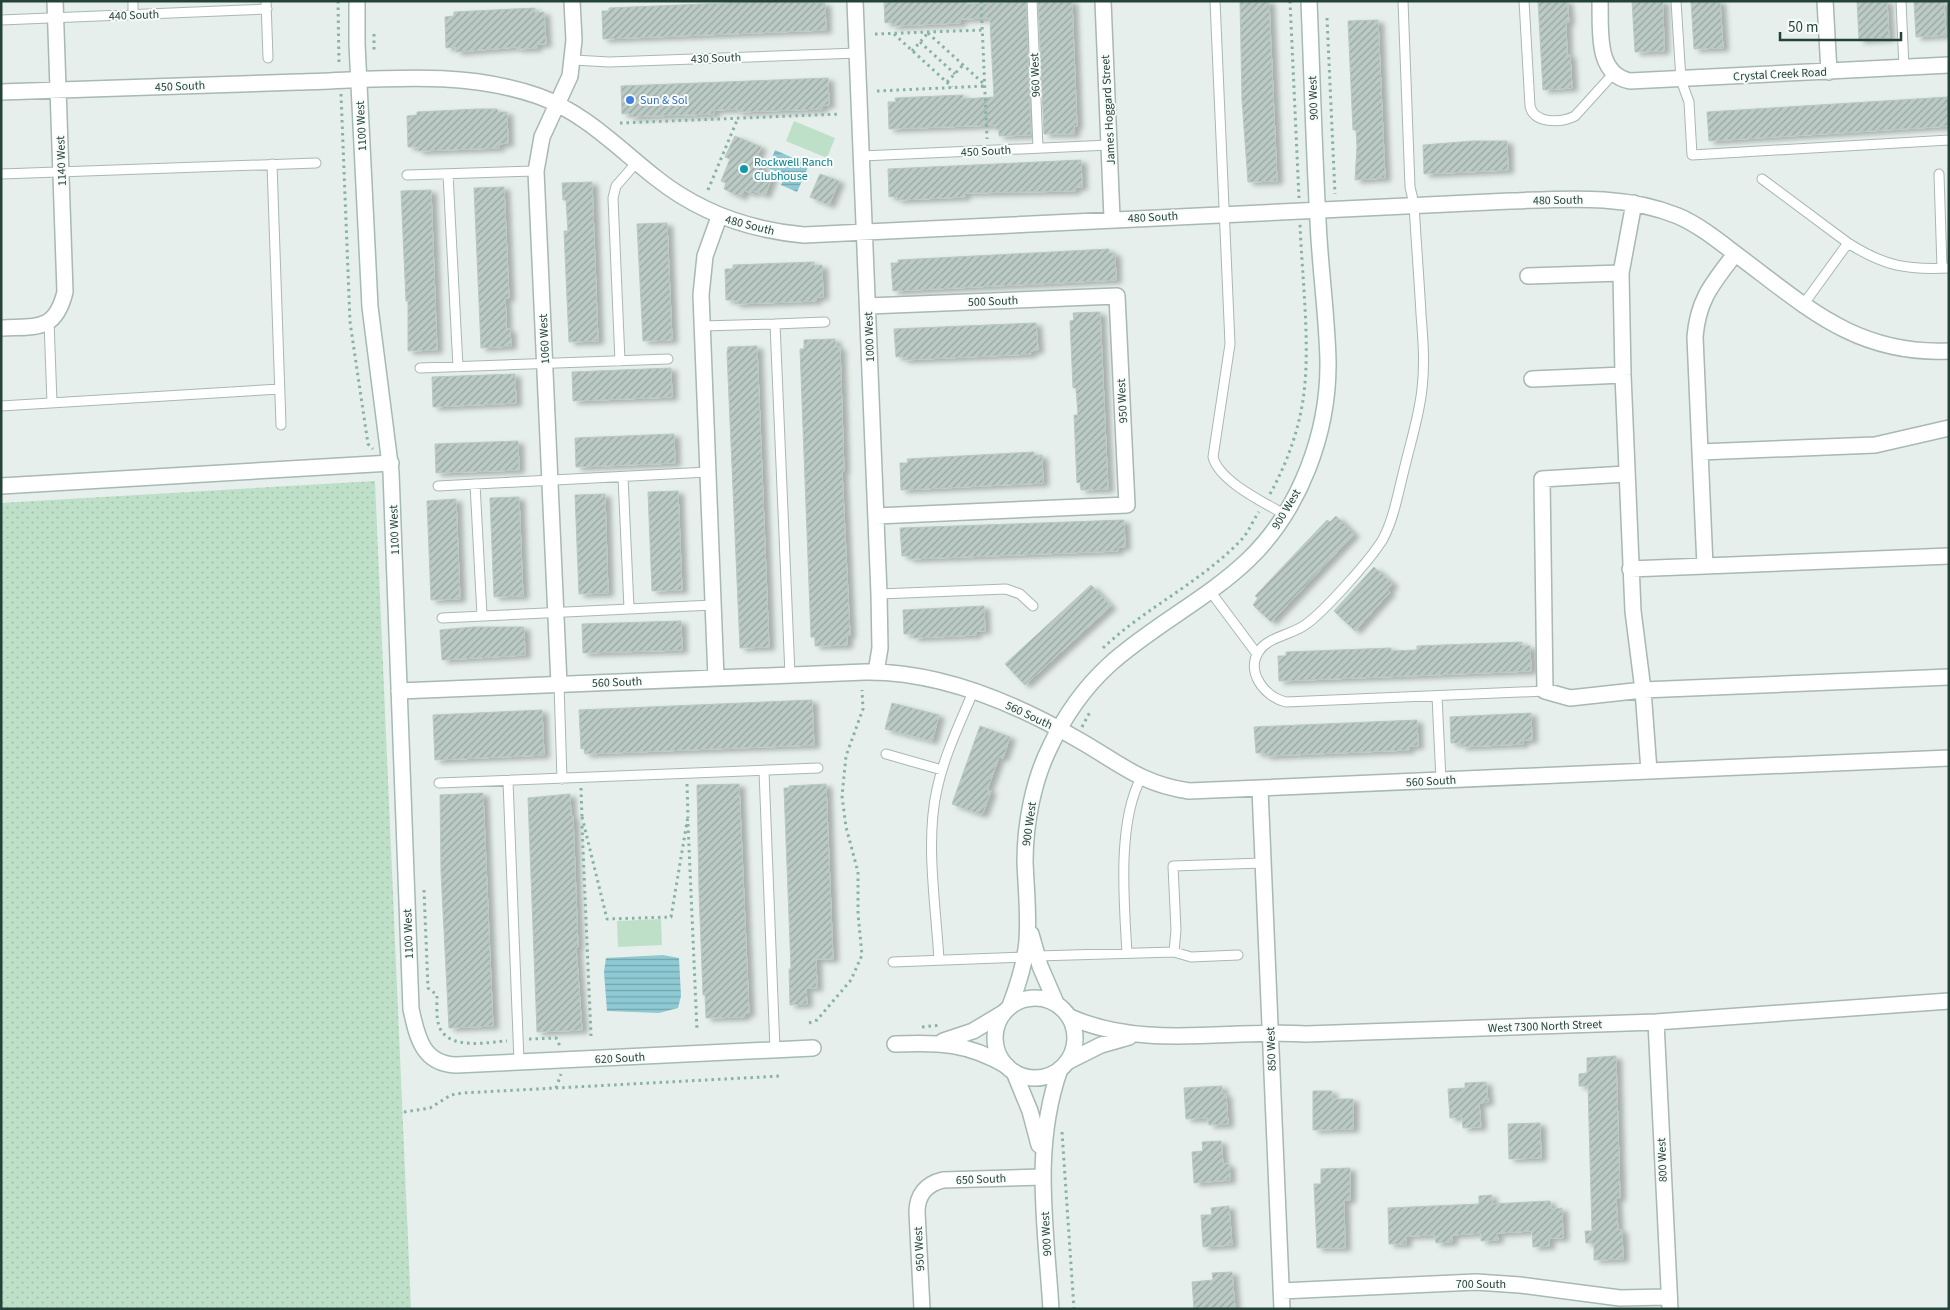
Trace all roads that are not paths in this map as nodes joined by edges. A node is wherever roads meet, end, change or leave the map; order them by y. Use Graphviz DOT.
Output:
graph roads {
  1 [pos="55,1"];
  2 [pos="133,1"];
  3 [pos="357,1"];
  4 [pos="572,1"];
  5 [pos="855,1"];
  6 [pos="1032,1"];
  7 [pos="1103,1"];
  8 [pos="1215,1"];
  9 [pos="1309,1"];
  10 [pos="1403,1"];
  11 [pos="1524,1"];
  12 [pos="1600,1"];
  13 [pos="1676,1"];
  14 [pos="1825,1"];
  15 [pos="1901,1"];
  16 [pos="266,5"];
  17 [pos="133,15"];
  18 [pos="56,18"];
  19 [pos="1,20"];
  20 [pos="858,53"];
  21 [pos="268,58"];
  22 [pos="574,60"];
  23 [pos="1949,65"];
  24 [pos="1904,68"];
  25 [pos="1829,72"];
  26 [pos="1613,74"];
  27 [pos="359,80"];
  28 [pos="1680,80"];
  29 [pos="59,90"];
  30 [pos="1,92"];
  31 [pos="557,105"];
  32 [pos="1949,140"];
  33 [pos="1109,145"];
  34 [pos="1038,148"];
  35 [pos="862,156"];
  36 [pos="637,162"];
  37 [pos="316,163"];
  38 [pos="272,164"];
  39 [pos="536,170"];
  40 [pos="61,172"];
  41 [pos="1,174"];
  42 [pos="448,174"];
  43 [pos="1939,174"];
  44 [pos="407,175"];
  45 [pos="1762,180"];
  46 [pos="1634,203"];
  47 [pos="1414,204"];
  48 [pos="1317,209"];
  49 [pos="1223,213"];
  50 [pos="719,217"];
  51 [pos="1112,218"];
  52 [pos="866,232"];
  53 [pos="1848,243"];
  54 [pos="1736,254"];
  55 [pos="1946,268"];
  56 [pos="1621,273"];
  57 [pos="1528,276"];
  58 [pos="1117,296"];
  59 [pos="1804,305"];
  60 [pos="868,306"];
  61 [pos="52,320"];
  62 [pos="825,322"];
  63 [pos="775,324"];
  64 [pos="702,326"];
  65 [pos="1,328"];
  66 [pos="1949,351"];
  67 [pos="668,359"];
  68 [pos="620,361"];
  69 [pos="545,363"];
  70 [pos="458,367"];
  71 [pos="420,368"];
  72 [pos="1623,375"];
  73 [pos="1532,379"];
  74 [pos="280,390"];
  75 [pos="52,403"];
  76 [pos="1,406"];
  77 [pos="281,425"];
  78 [pos="1949,428"];
  79 [pos="1700,452"];
  80 [pos="391,463"];
  81 [pos="708,472"];
  82 [pos="1626,474"];
  83 [pos="623,477"];
  84 [pos="550,482"];
  85 [pos="475,484"];
  86 [pos="1,486"];
  87 [pos="438,486"];
  88 [pos="1284,514"];
  89 [pos="876,516"];
  90 [pos="1949,556"];
  91 [pos="1705,566"];
  92 [pos="1630,569"];
  93 [pos="1210,592"];
  94 [pos="879,594"];
  95 [pos="713,605"];
  96 [pos="1033,606"];
  97 [pos="628,608"];
  98 [pos="556,612"];
  99 [pos="482,615"];
  100 [pos="442,618"];
  101 [pos="1257,654"];
  102 [pos="876,672"];
  103 [pos="790,674"];
  104 [pos="1949,677"];
  105 [pos="716,678"];
  106 [pos="559,684"];
  107 [pos="1644,690"];
  108 [pos="399,691"];
  109 [pos="1545,691"];
  110 [pos="973,692"];
  111 [pos="1437,696"];
  112 [pos="1059,730"];
  113 [pos="886,754"];
  114 [pos="1949,758"];
  115 [pos="818,768"];
  116 [pos="942,770"];
  117 [pos="764,771"];
  118 [pos="1649,771"];
  119 [pos="562,778"];
  120 [pos="1141,778"];
  121 [pos="1441,780"];
  122 [pos="508,781"];
  123 [pos="439,783"];
  124 [pos="1260,789"];
  125 [pos="1263,863"];
  126 [pos="1174,952"];
  127 [pos="1127,953"];
  128 [pos="1238,955"];
  129 [pos="1031,956"];
  130 [pos="938,960"];
  131 [pos="893,962"];
  132 [pos="1949,1001"];
  133 [pos="1056,1003"];
  134 [pos="1007,1009"];
  135 [pos="1070,1017"];
  136 [pos="1656,1022"];
  137 [pos="1270,1032"];
  138 [pos="1141,1035"];
  139 [pos="936,1042"];
  140 [pos="895,1044"];
  141 [pos="813,1048"];
  142 [pos="775,1050"];
  143 [pos="428,1055"];
  144 [pos="519,1062"];
  145 [pos="1064,1066"];
  146 [pos="1010,1069"];
  147 [pos="1042,1158"];
  148 [pos="1043,1177"];
  149 [pos="923,1191"];
  150 [pos="1281,1291"];
  151 [pos="1669,1303"];
  152 [pos="922,1309"];
  153 [pos="1051,1309"];
  154 [pos="1282,1309"];
  1 -- 18 [label="street, 1140 West"];
  2 -- 17 [label="lane"];
  3 -- 27 [label="street, 1100 West"];
  4 -- 22 [label="street, 1060 West"];
  5 -- 20 [label="street, 1000 West"];
  6 -- 34 [label="lane, 960 West"];
  7 -- 33 [label="street, James Hoggard Street"];
  8 -- 49 [label="lane"];
  9 -- 48 [label="street, 900 West"];
  10 -- 47 [label="lane"];
  11 -- 26 [label="lane"];
  12 -- 26 [label="street"];
  13 -- 28 [label="lane"];
  14 -- 25 [label="street"];
  15 -- 24 [label="lane"];
  16 -- 17 [label="lane, 440 South"];
  16 -- 21 [label="lane"];
  17 -- 18 [label="lane, 440 South"];
  18 -- 19 [label="lane, 440 South"];
  18 -- 29 [label="street, 1140 West"];
  20 -- 22 [label="lane, 430 South"];
  20 -- 35 [label="street, 1000 West"];
  22 -- 31 [label="street, 1060 West"];
  23 -- 24 [label="street, Crystal Creek Road"];
  24 -- 25 [label="street, Crystal Creek Road"];
  25 -- 28 [label="street, Crystal Creek Road"];
  26 -- 28 [label="street, Crystal Creek Road"];
  27 -- 29 [label="street, 450 South"];
  27 -- 31 [label="street, 480 South"];
  27 -- 80 [label="street, 1100 West"];
  28 -- 32 [label="lane"];
  29 -- 30 [label="street, 450 South"];
  29 -- 40 [label="street, 1140 West"];
  31 -- 36 [label="street, 480 South"];
  31 -- 39 [label="street, 1060 West"];
  33 -- 34 [label="lane, 450 South"];
  33 -- 51 [label="street, James Hoggard Street"];
  34 -- 35 [label="lane, 450 South"];
  35 -- 52 [label="street, 1000 West"];
  36 -- 50 [label="street, 480 South"];
  36 -- 68 [label="lane"];
  37 -- 38 [label="lane"];
  38 -- 40 [label="lane"];
  38 -- 74 [label="lane"];
  39 -- 42 [label="lane"];
  39 -- 69 [label="street, 1060 West"];
  40 -- 41 [label="lane"];
  40 -- 61 [label="street, 1140 West"];
  42 -- 44 [label="lane"];
  42 -- 70 [label="lane"];
  43 -- 55 [label="lane"];
  45 -- 53 [label="lane"];
  46 -- 47 [label="street, 480 South"];
  46 -- 54 [label="street, 480 South"];
  46 -- 56 [label="street"];
  47 -- 48 [label="street, 480 South"];
  47 -- 101 [label="lane"];
  48 -- 49 [label="street, 480 South"];
  48 -- 88 [label="street, 900 West"];
  49 -- 51 [label="street, 480 South"];
  49 -- 88 [label="lane"];
  50 -- 52 [label="street, 480 South"];
  50 -- 64 [label="street"];
  51 -- 52 [label="street, 480 South"];
  52 -- 60 [label="street, 1000 West"];
  53 -- 55 [label="lane"];
  53 -- 59 [label="lane"];
  54 -- 59 [label="street, 480 South"];
  54 -- 79 [label="street"];
  56 -- 57 [label="street"];
  56 -- 72 [label="street"];
  58 -- 60 [label="street, 500 South"];
  58 -- 89 [label="street, 950 West"];
  59 -- 66 [label="street, 480 South"];
  60 -- 89 [label="street, 1000 West"];
  61 -- 65 [label="street"];
  61 -- 75 [label="lane"];
  62 -- 63 [label="lane"];
  63 -- 64 [label="lane"];
  63 -- 103 [label="lane"];
  64 -- 81 [label="street"];
  67 -- 68 [label="lane"];
  68 -- 69 [label="lane"];
  69 -- 70 [label="lane"];
  69 -- 84 [label="street, 1060 West"];
  70 -- 71 [label="lane"];
  72 -- 73 [label="street"];
  72 -- 82 [label="street"];
  74 -- 75 [label="lane"];
  74 -- 77 [label="lane"];
  75 -- 76 [label="lane"];
  78 -- 79 [label="street"];
  79 -- 91 [label="street"];
  80 -- 86 [label="street"];
  80 -- 108 [label="street, 1100 West"];
  81 -- 83 [label="lane"];
  81 -- 95 [label="street"];
  82 -- 92 [label="street"];
  82 -- 109 [label="street"];
  83 -- 84 [label="lane"];
  83 -- 97 [label="lane"];
  84 -- 85 [label="lane"];
  84 -- 98 [label="street, 1060 West"];
  85 -- 87 [label="lane"];
  85 -- 99 [label="lane"];
  88 -- 93 [label="street, 900 West"];
  89 -- 94 [label="street, 1000 West"];
  90 -- 91 [label="street"];
  91 -- 92 [label="street"];
  92 -- 107 [label="street"];
  93 -- 101 [label="lane"];
  93 -- 112 [label="street, 900 West"];
  94 -- 96 [label="lane"];
  94 -- 102 [label="street, 1000 West"];
  95 -- 97 [label="lane"];
  95 -- 105 [label="street"];
  97 -- 98 [label="lane"];
  98 -- 99 [label="lane"];
  98 -- 106 [label="street, 1060 West"];
  99 -- 100 [label="lane"];
  101 -- 111 [label="lane"];
  102 -- 103 [label="street, 560 South"];
  102 -- 110 [label="street, 560 South"];
  103 -- 105 [label="street, 560 South"];
  104 -- 107 [label="street"];
  105 -- 106 [label="street, 560 South"];
  106 -- 108 [label="street, 560 South"];
  106 -- 119 [label="lane"];
  107 -- 109 [label="street"];
  107 -- 118 [label="street"];
  108 -- 143 [label="street, 1100 West"];
  109 -- 111 [label="lane"];
  110 -- 112 [label="street, 560 South"];
  110 -- 116 [label="lane"];
  111 -- 121 [label="lane"];
  112 -- 120 [label="street, 560 South"];
  112 -- 129 [label="street, 900 West"];
  113 -- 116 [label="lane"];
  114 -- 118 [label="street, 560 South"];
  115 -- 117 [label="lane"];
  116 -- 130 [label="lane"];
  117 -- 119 [label="lane"];
  117 -- 142 [label="lane"];
  118 -- 121 [label="street, 560 South"];
  119 -- 122 [label="lane"];
  120 -- 124 [label="street, 560 South"];
  120 -- 127 [label="lane"];
  121 -- 124 [label="street, 560 South"];
  122 -- 123 [label="lane"];
  122 -- 144 [label="lane"];
  124 -- 125 [label="street, 850 West"];
  125 -- 126 [label="lane"];
  125 -- 137 [label="street, 850 West"];
  126 -- 127 [label="lane"];
  126 -- 128 [label="lane"];
  127 -- 129 [label="lane"];
  129 -- 130 [label="lane"];
  129 -- 133 [label="street, 900 West"];
  129 -- 134 [label="street"];
  130 -- 131 [label="lane"];
  132 -- 136 [label="street, West 7300 North Street"];
  133 -- 134 [label="street"];
  133 -- 135 [label="street"];
  134 -- 139 [label="street"];
  134 -- 146 [label="street"];
  135 -- 138 [label="street, West 7300 North Street"];
  135 -- 145 [label="street"];
  136 -- 137 [label="street, West 7300 North Street"];
  136 -- 151 [label="street, 800 West"];
  137 -- 138 [label="street, West 7300 North Street"];
  137 -- 150 [label="street, 850 West"];
  138 -- 145 [label="street, West 7300 North Street"];
  139 -- 140 [label="street"];
  139 -- 146 [label="street"];
  141 -- 142 [label="street, 620 South"];
  142 -- 144 [label="street, 620 South"];
  143 -- 144 [label="street, 620 South"];
  145 -- 146 [label="street"];
  145 -- 147 [label="street, 900 West"];
  146 -- 147 [label="street, 900 West"];
  147 -- 148 [label="street, 900 West"];
  148 -- 149 [label="street, 650 South"];
  148 -- 153 [label="street, 900 West"];
  149 -- 152 [label="street, 950 West"];
  150 -- 151 [label="street, 700 South"];
  150 -- 154 [label="street, 850 West"];
}
